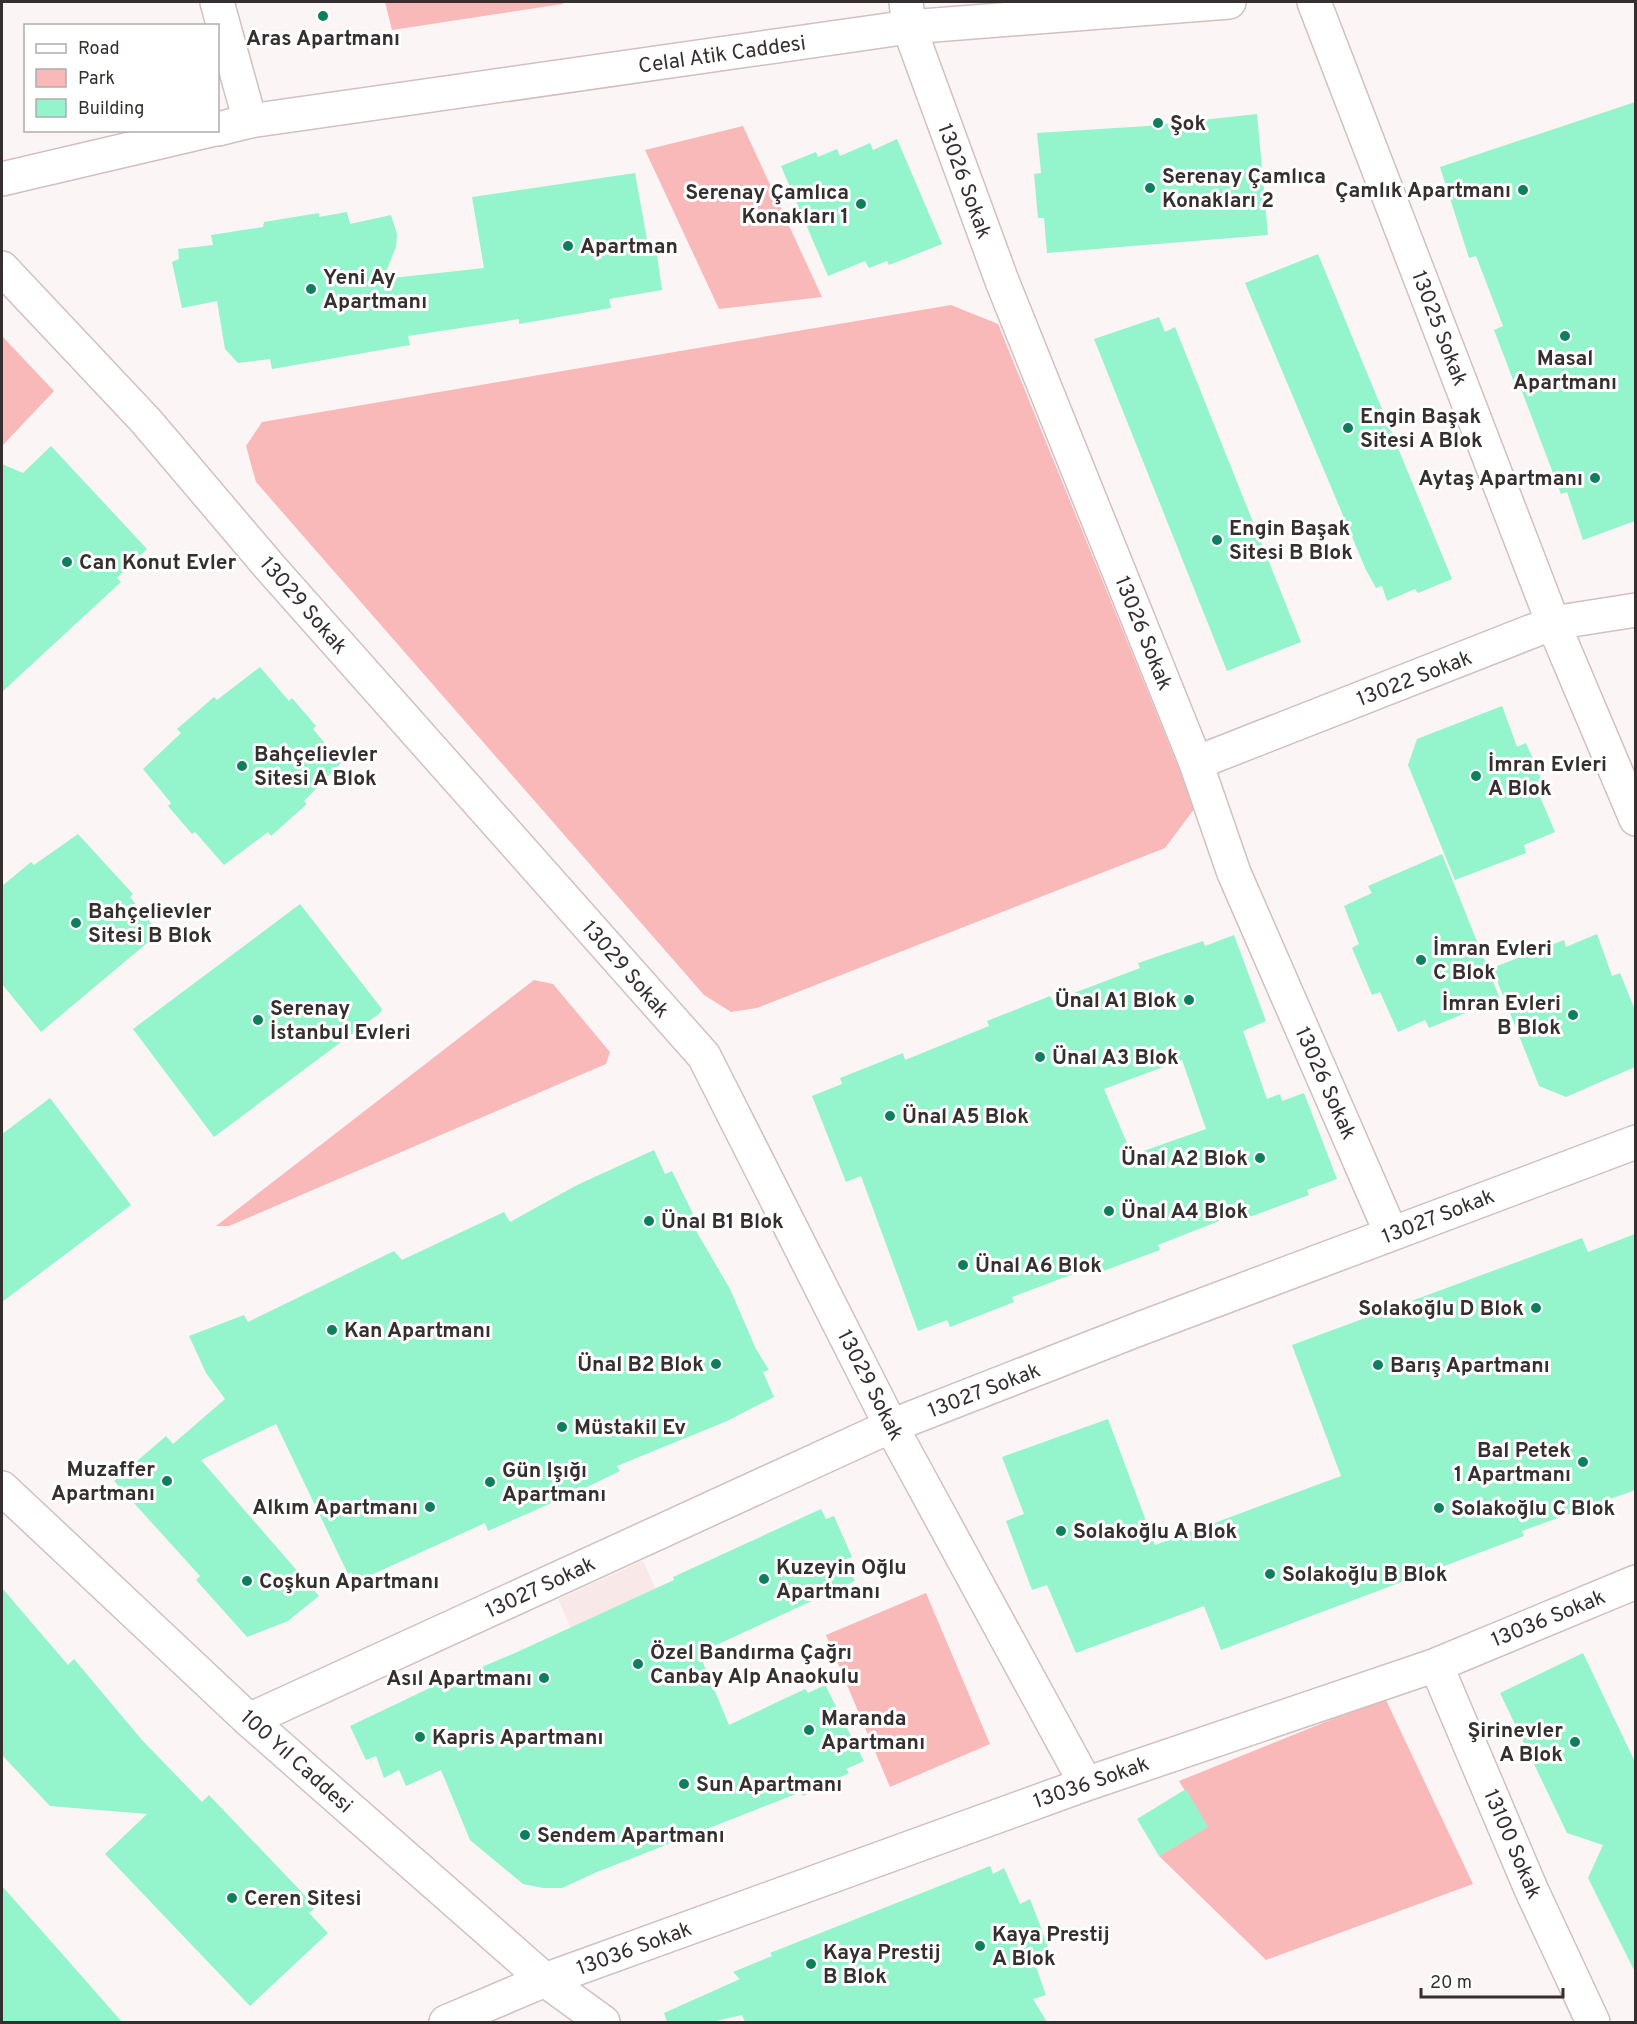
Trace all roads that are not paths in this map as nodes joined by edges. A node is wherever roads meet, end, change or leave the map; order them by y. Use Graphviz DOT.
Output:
graph roads {
  1 [pos="217,2"];
  2 [pos="1229,2"];
  3 [pos="1314,2"];
  4 [pos="907,14"];
  5 [pos="250,121"];
  6 [pos="219,129"];
  7 [pos="202,132"];
  8 [pos="2,179"];
  9 [pos="2,268"];
  10 [pos="1635,610"];
  11 [pos="1553,623"];
  12 [pos="1196,763"];
  13 [pos="1635,819"];
  14 [pos="1635,1142"];
  15 [pos="1391,1233"];
  16 [pos="891,1426"];
  17 [pos="2,1488"];
  18 [pos="1635,1582"];
  19 [pos="1436,1665"];
  20 [pos="249,1720"];
  21 [pos="1086,1784"];
  22 [pos="545,1980"];
  23 [pos="446,2022"];
  24 [pos="603,2022"];
  25 [pos="1593,2022"];
  1 -- 5 [label="street"];
  2 -- 4 [label="street, Celal Atik Caddesi"];
  3 -- 11 [label="street, 13025 Sokak"];
  4 -- 5 [label="street, Celal Atik Caddesi"];
  4 -- 12 [label="street, 13026 Sokak"];
  5 -- 6 [label="street, Celal Atik Caddesi"];
  7 -- 8 [label="street"];
  9 -- 16 [label="street, 13029 Sokak"];
  10 -- 11 [label="street, 13022 Sokak"];
  11 -- 12 [label="street, 13022 Sokak"];
  11 -- 13 [label="street, 13025 Sokak"];
  12 -- 15 [label="street, 13026 Sokak"];
  14 -- 15 [label="street, 13027 Sokak"];
  15 -- 16 [label="street, 13027 Sokak"];
  16 -- 20 [label="street, 13027 Sokak"];
  16 -- 21 [label="street, 13029 Sokak"];
  17 -- 20 [label="street, 100 Yıl Caddesi"];
  18 -- 19 [label="street, 13036 Sokak"];
  19 -- 21 [label="street, 13036 Sokak"];
  19 -- 25 [label="street, 13100 Sokak"];
  20 -- 22 [label="street, 100 Yıl Caddesi"];
  21 -- 22 [label="street, 13036 Sokak"];
  22 -- 23 [label="street, 13036 Sokak"];
  22 -- 24 [label="street, 100 Yıl Caddesi"];
}
